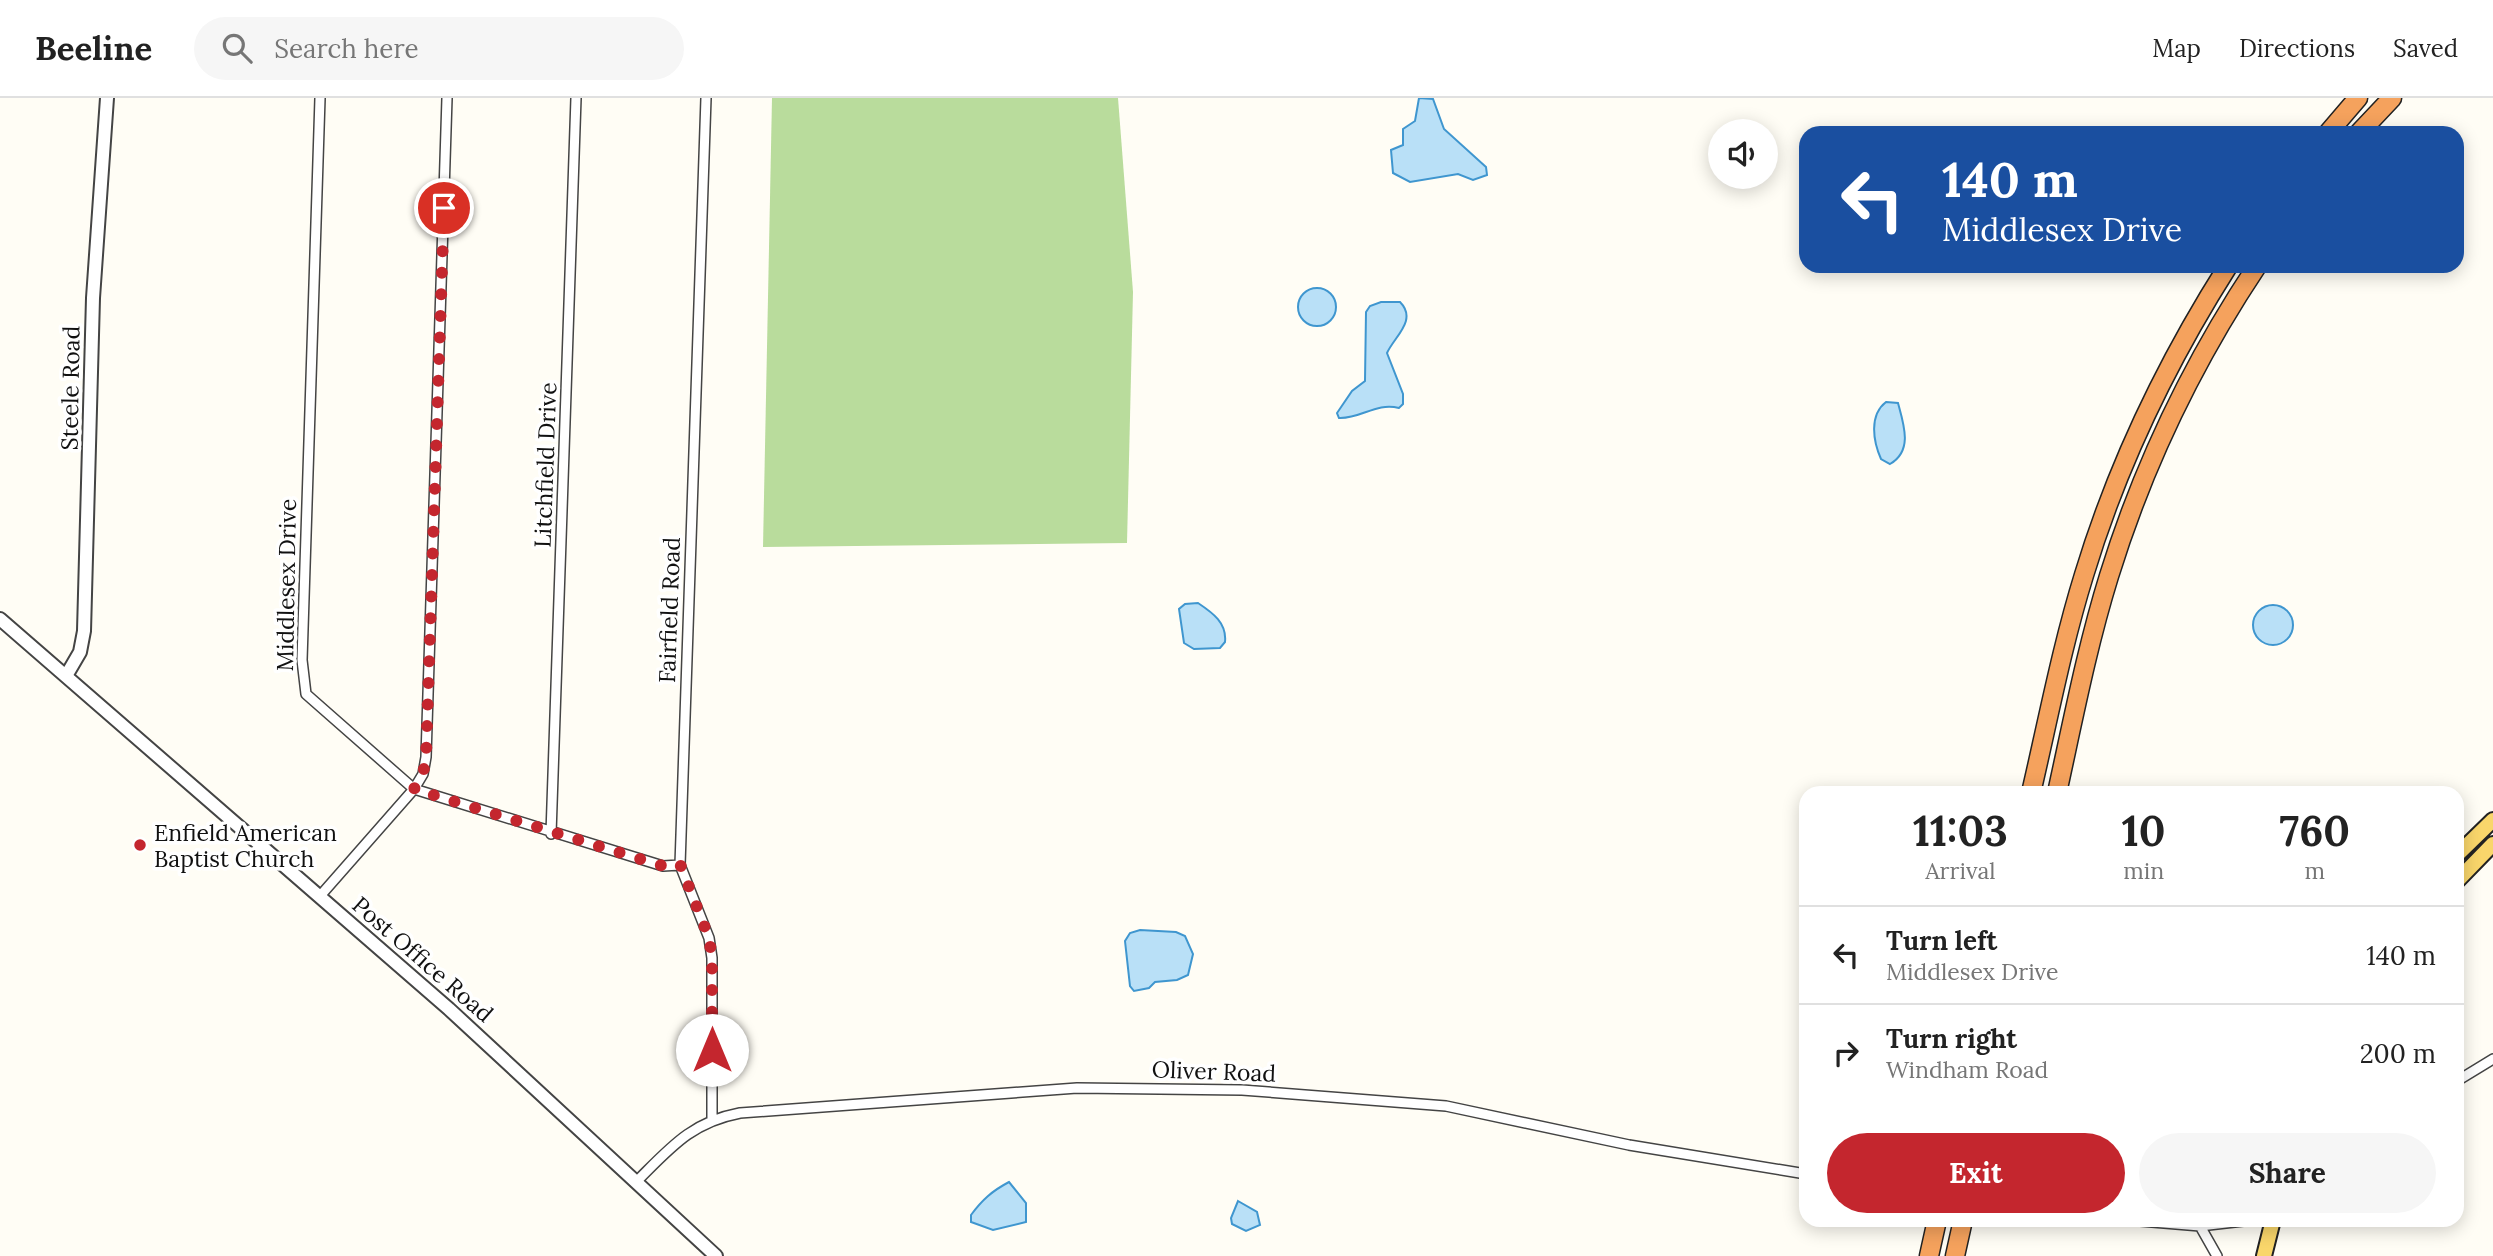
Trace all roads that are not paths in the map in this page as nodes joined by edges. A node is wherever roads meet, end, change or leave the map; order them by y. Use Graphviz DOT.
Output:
graph roads {
  1 [pos="107,98"];
  2 [pos="320,98"];
  3 [pos="447,98"];
  4 [pos="576,98"];
  5 [pos="706,98"];
  6 [pos="2358,98"];
  7 [pos="2392,98"];
  8 [pos="2334,126"];
  9 [pos="2366,126"];
  10 [pos="2224,273"];
  11 [pos="2253,273"];
  12 [pos="0,619"];
  13 [pos="66,676"];
  14 [pos="2033,786"];
  15 [pos="2059,786"];
  16 [pos="414,789"];
  17 [pos="2493,820"];
  18 [pos="551,834"];
  19 [pos="2493,844"];
  20 [pos="2464,848"];
  21 [pos="680,864"];
  22 [pos="2464,873"];
  23 [pos="320,896"];
  24 [pos="2493,1059"];
  25 [pos="2464,1077"];
  26 [pos="712,1119"];
  27 [pos="1799,1173"];
  28 [pos="638,1180"];
  29 [pos="1935,1227"];
  30 [pos="1961,1227"];
  31 [pos="2201,1227"];
  32 [pos="2271,1227"];
  33 [pos="716,1256"];
  34 [pos="1929,1256"];
  35 [pos="1955,1256"];
  36 [pos="2217,1256"];
  37 [pos="2263,1256"];
  1 -- 13 [label="street, Steele Road"];
  2 -- 16 [label="street, Middlesex Drive"];
  3 -- 16 [label="street"];
  4 -- 18 [label="street, Litchfield Drive"];
  5 -- 21 [label="street, Fairfield Road"];
  6 -- 8 [label="highway"];
  7 -- 9 [label="highway"];
  10 -- 14 [label="highway"];
  11 -- 15 [label="highway"];
  12 -- 13 [label="street, Post Office Road"];
  13 -- 23 [label="street, Post Office Road"];
  16 -- 18 [label="street, Middlesex Drive"];
  16 -- 23 [label="street"];
  17 -- 20 [label="main road"];
  18 -- 21 [label="street, Middlesex Drive"];
  19 -- 22 [label="main road"];
  21 -- 26 [label="street, Fairfield Road"];
  23 -- 28 [label="street, Post Office Road"];
  24 -- 25 [label="street"];
  26 -- 27 [label="street, Oliver Road"];
  26 -- 28 [label="street, Oliver Road"];
  28 -- 33 [label="street, Post Office Road"];
  29 -- 34 [label="highway"];
  30 -- 35 [label="highway"];
  31 -- 36 [label="street"];
  32 -- 37 [label="main road"];
}
